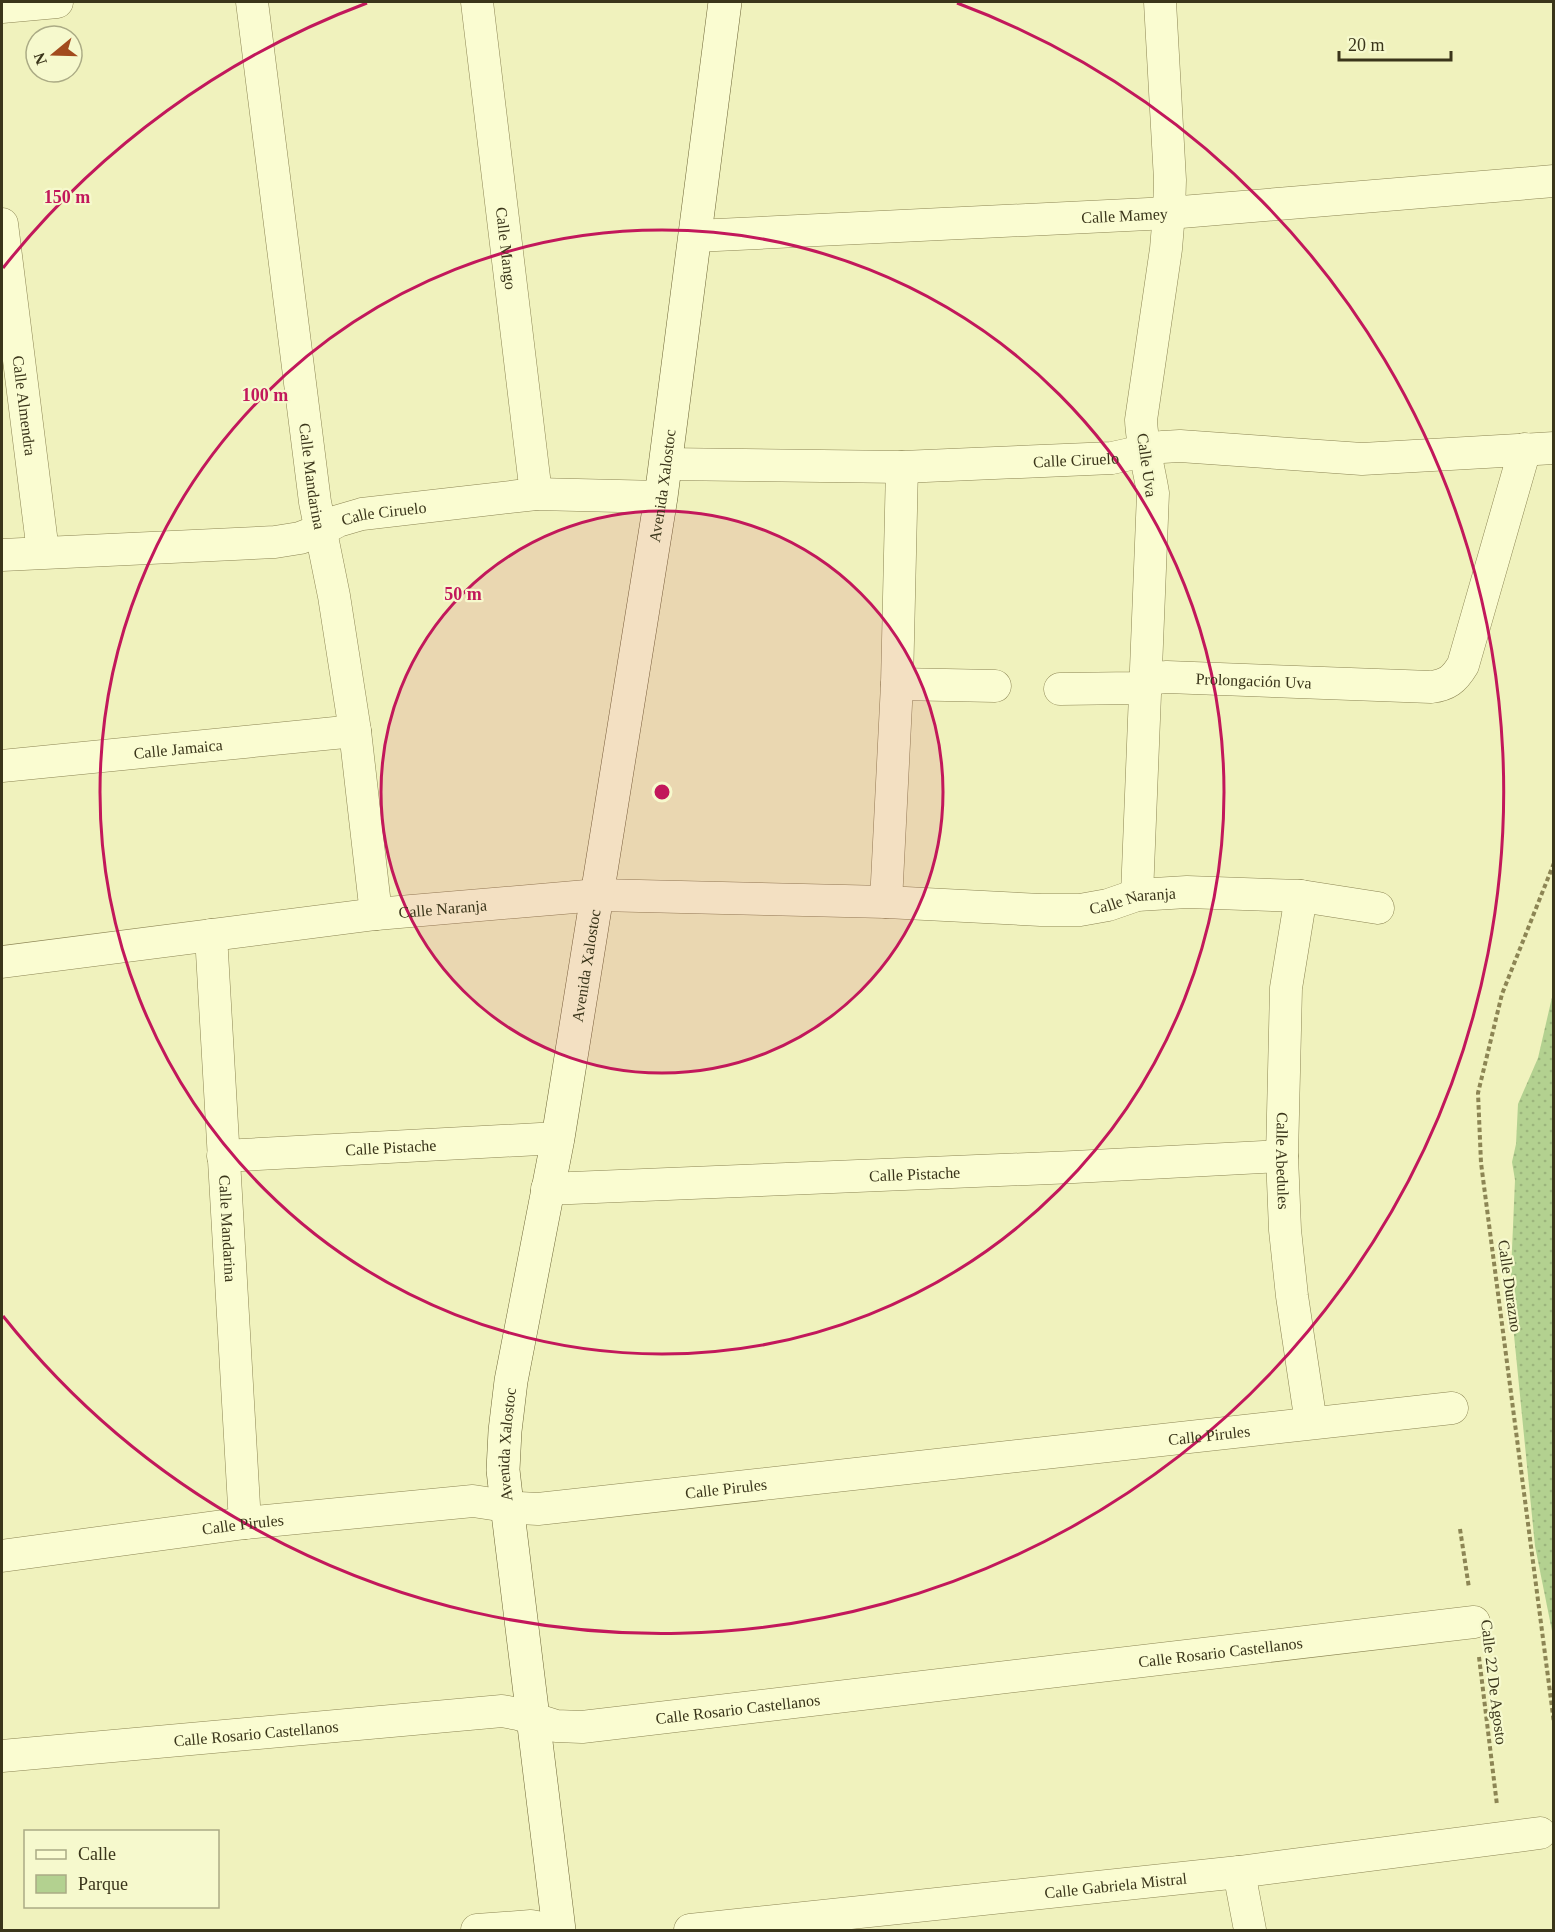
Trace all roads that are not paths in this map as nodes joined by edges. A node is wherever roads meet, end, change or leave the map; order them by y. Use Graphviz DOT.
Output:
graph roads {
  1 [pos="57,2"];
  2 [pos="252,2"];
  3 [pos="477,2"];
  4 [pos="725,2"];
  5 [pos="1160,2"];
  6 [pos="2,6"];
  7 [pos="1554,181"];
  8 [pos="1169,213"];
  9 [pos="2,224"];
  10 [pos="695,236"];
  11 [pos="1539,448"];
  12 [pos="1144,452"];
  13 [pos="666,464"];
  14 [pos="902,467"];
  15 [pos="536,494"];
  16 [pos="661,497"];
  17 [pos="321,530"];
  18 [pos="43,552"];
  19 [pos="2,555"];
  20 [pos="897,684"];
  21 [pos="1146,684"];
  22 [pos="995,686"];
  23 [pos="1060,689"];
  24 [pos="355,731"];
  25 [pos="2,766"];
  26 [pos="598,895"];
  27 [pos="1137,895"];
  28 [pos="1301,896"];
  29 [pos="886,902"];
  30 [pos="1378,908"];
  31 [pos="376,914"];
  32 [pos="211,935"];
  33 [pos="2,962"];
  34 [pos="558,1138"];
  35 [pos="223,1156"];
  36 [pos="1282,1156"];
  37 [pos="547,1189"];
  38 [pos="1452,1408"];
  39 [pos="1311,1423"];
  40 [pos="507,1505"];
  41 [pos="245,1523"];
  42 [pos="2,1556"];
  43 [pos="1474,1622"];
  44 [pos="534,1720"];
  45 [pos="2,1756"];
  46 [pos="1540,1833"];
  47 [pos="1239,1872"];
  48 [pos="477,1930"];
  49 [pos="553,1930"];
  50 [pos="559,1930"];
  51 [pos="690,1930"];
  52 [pos="1250,1930"];
  1 -- 6 [label="street"];
  2 -- 17 [label="street, Calle Mandarina"];
  3 -- 15 [label="street, Calle Mango"];
  4 -- 10 [label="street, Avenida Xalostoc"];
  5 -- 8 [label="street, Calle Uva"];
  7 -- 8 [label="street, Calle Mamey"];
  8 -- 10 [label="street, Calle Mamey"];
  8 -- 12 [label="street, Calle Uva"];
  9 -- 18 [label="street, Calle Almendra"];
  10 -- 13 [label="street, Avenida Xalostoc"];
  11 -- 12 [label="street, Calle Ciruelo"];
  11 -- 21 [label="street, Prolongación Uva"];
  12 -- 14 [label="street, Calle Ciruelo"];
  12 -- 21 [label="street, Calle Uva"];
  13 -- 14 [label="street, Calle Ciruelo"];
  13 -- 16 [label="street, Avenida Xalostoc"];
  14 -- 20 [label="street"];
  15 -- 16 [label="street, Calle Ciruelo"];
  15 -- 17 [label="street, Calle Ciruelo"];
  16 -- 26 [label="street, Avenida Xalostoc"];
  17 -- 18 [label="street, Calle Ciruelo"];
  17 -- 24 [label="street, Calle Mandarina"];
  18 -- 19 [label="street, Calle Ciruelo"];
  20 -- 22 [label="street"];
  20 -- 29 [label="street"];
  21 -- 23 [label="street, Prolongación Uva"];
  21 -- 27 [label="street, Calle Uva"];
  24 -- 25 [label="street, Calle Jamaica"];
  24 -- 31 [label="street, Calle Mandarina"];
  26 -- 29 [label="street, Calle Naranja"];
  26 -- 31 [label="street, Calle Naranja"];
  26 -- 34 [label="street, Avenida Xalostoc"];
  27 -- 28 [label="street, Calle Naranja"];
  27 -- 29 [label="street, Calle Naranja"];
  28 -- 30 [label="street, Calle Naranja"];
  28 -- 36 [label="street, Calle Abedules"];
  31 -- 32 [label="street, Calle Naranja"];
  32 -- 33 [label="street, Calle Naranja"];
  32 -- 35 [label="street, Calle Mandarina"];
  34 -- 35 [label="street, Calle Pistache"];
  34 -- 37 [label="street, Avenida Xalostoc"];
  35 -- 41 [label="street, Calle Mandarina"];
  36 -- 37 [label="street, Calle Pistache"];
  36 -- 39 [label="street, Calle Abedules"];
  37 -- 40 [label="street, Avenida Xalostoc"];
  38 -- 39 [label="street, Calle Pirules"];
  39 -- 40 [label="street, Calle Pirules"];
  40 -- 41 [label="street, Calle Pirules"];
  40 -- 44 [label="street, Avenida Xalostoc"];
  41 -- 42 [label="street, Calle Pirules"];
  43 -- 44 [label="street, Calle Rosario Castellanos"];
  44 -- 45 [label="street, Calle Rosario Castellanos"];
  44 -- 50 [label="street, Avenida Xalostoc"];
  46 -- 47 [label="street, Calle Gabriela Mistral"];
  47 -- 51 [label="street, Calle Gabriela Mistral"];
  47 -- 52 [label="street"];
  48 -- 49 [label="street"];
}
